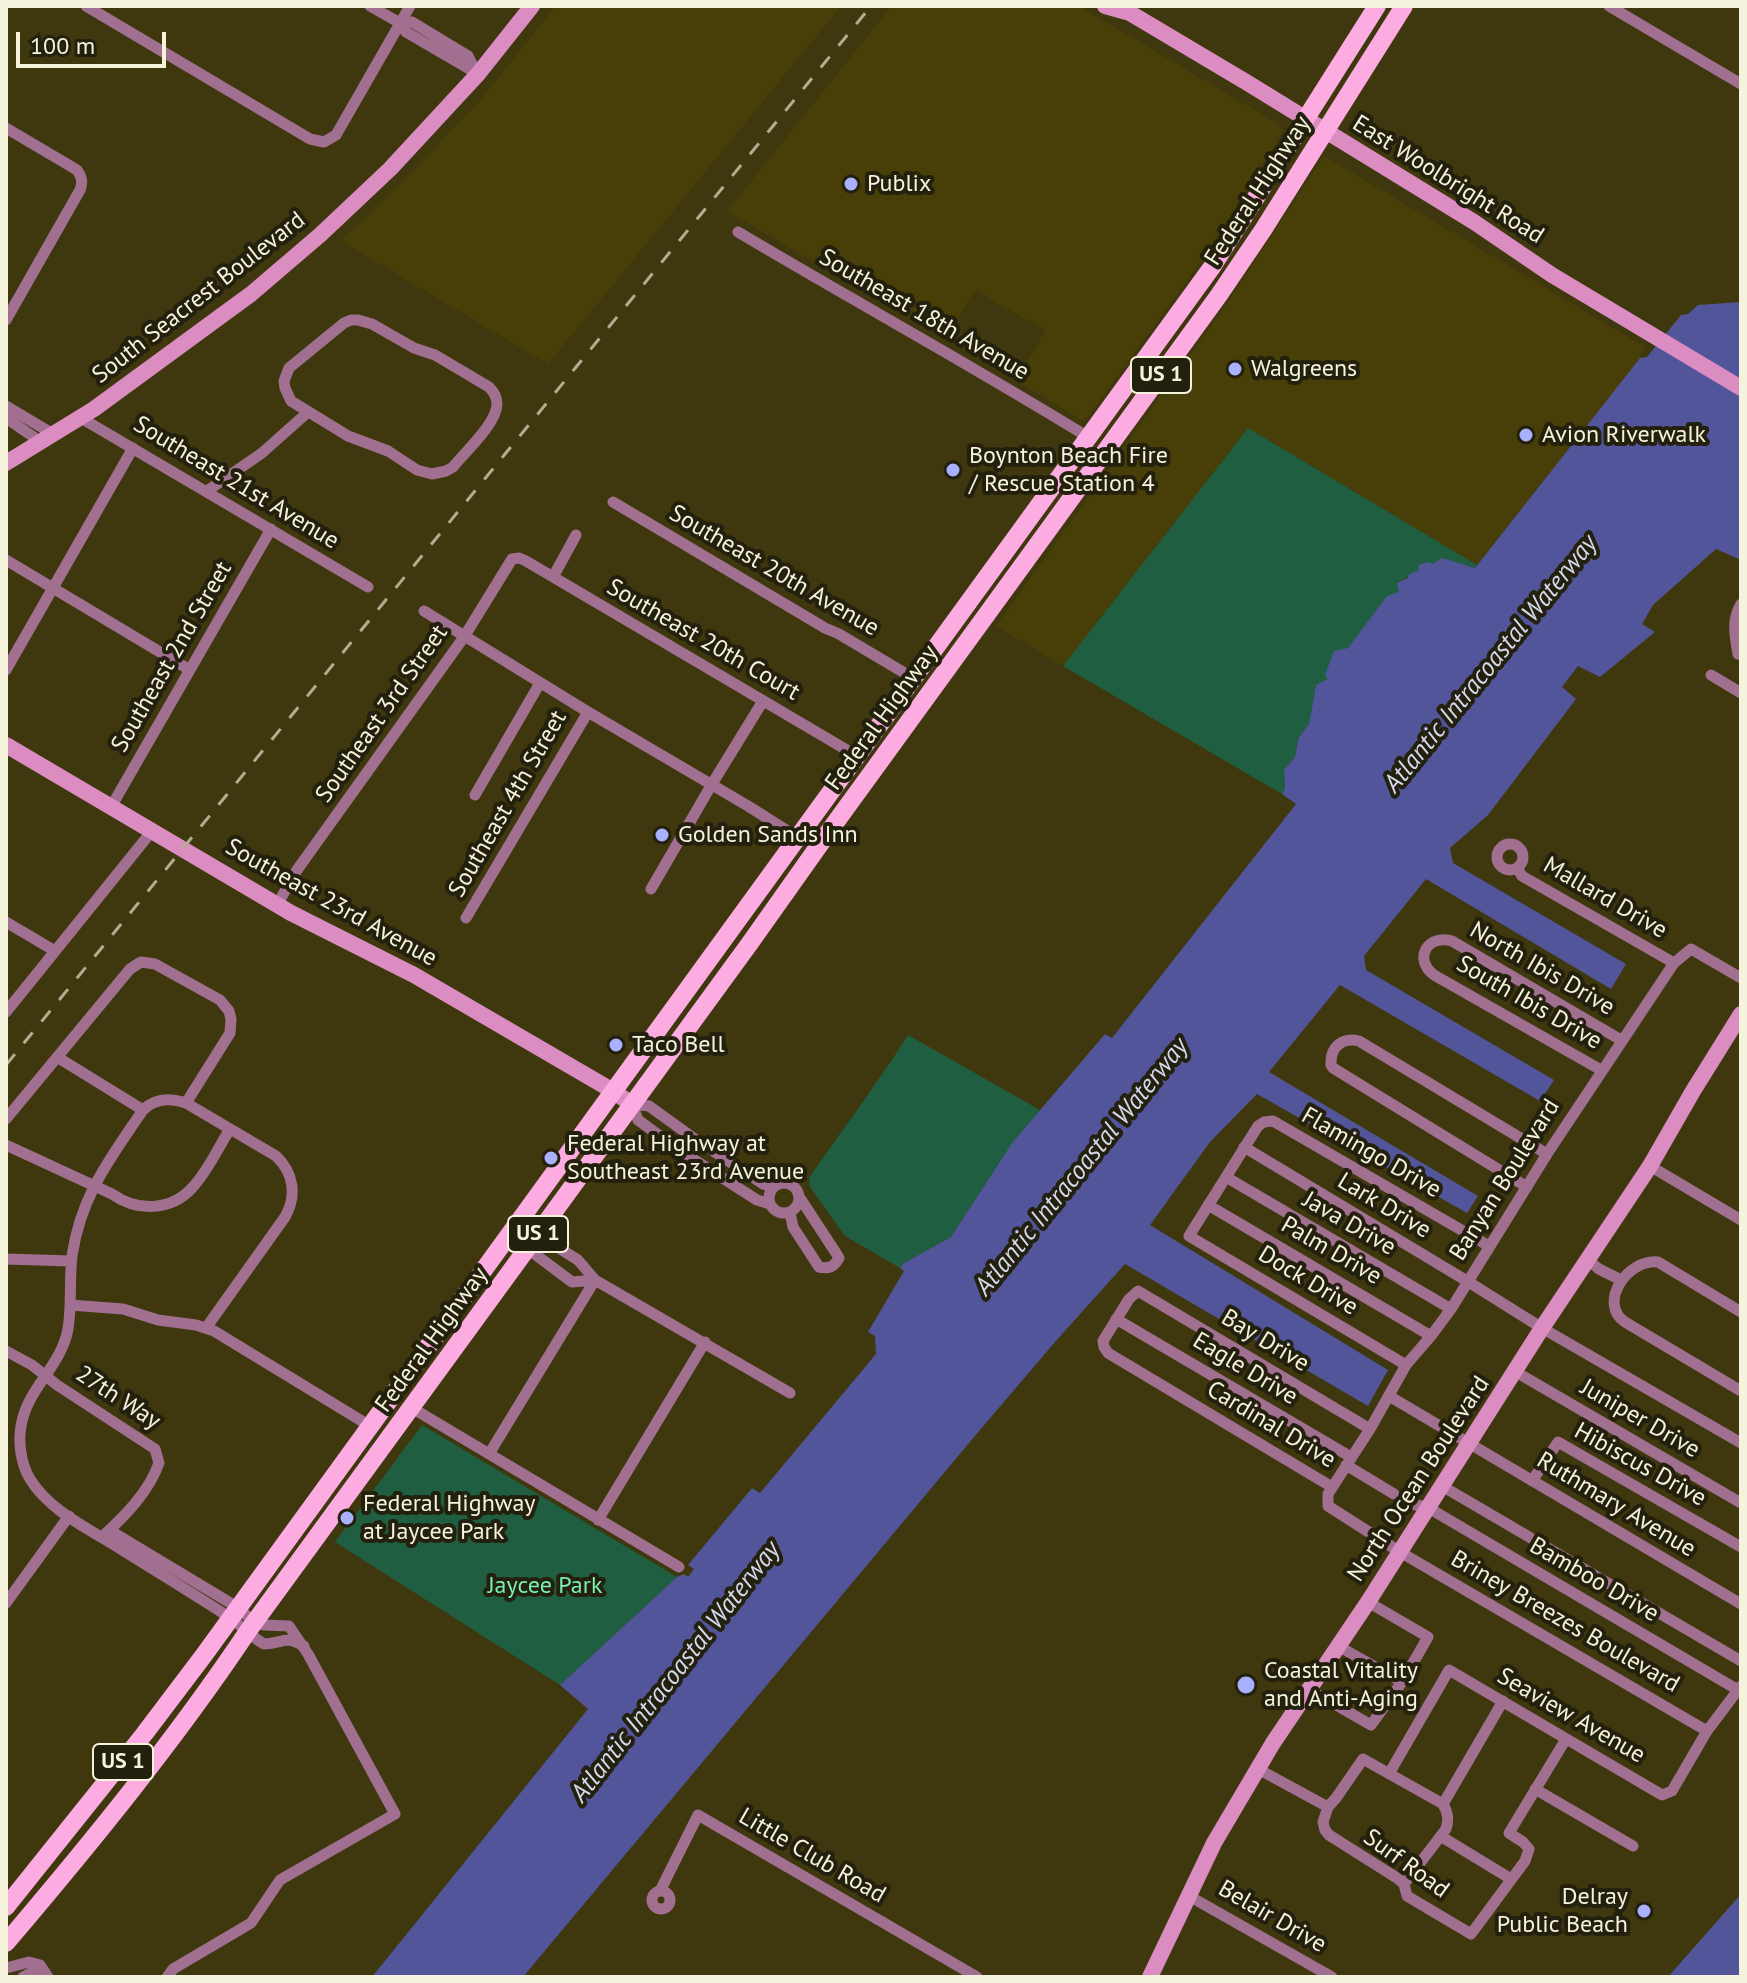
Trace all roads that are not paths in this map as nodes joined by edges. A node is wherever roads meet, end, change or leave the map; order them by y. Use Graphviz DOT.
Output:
graph roads {
  1 [pos="86,6"];
  2 [pos="370,6"];
  3 [pos="410,6"];
  4 [pos="532,6"];
  5 [pos="1105,6"];
  6 [pos="1377,6"];
  7 [pos="1404,6"];
  8 [pos="1609,6"];
  9 [pos="1127,10"];
  10 [pos="400,23"];
  11 [pos="478,74"];
  12 [pos="1741,84"];
  13 [pos="1306,119"];
  14 [pos="6,128"];
  15 [pos="1326,131"];
  16 [pos="738,232"];
  17 [pos="10,303"];
  18 [pos="6,320"];
  19 [pos="1741,388"];
  20 [pos="6,406"];
  21 [pos="308,412"];
  22 [pos="6,418"];
  23 [pos="81,418"];
  24 [pos="1093,430"];
  25 [pos="47,438"];
  26 [pos="133,448"];
  27 [pos="1105,451"];
  28 [pos="6,463"];
  29 [pos="1092,470"];
  30 [pos="207,491"];
  31 [pos="613,502"];
  32 [pos="271,529"];
  33 [pos="576,535"];
  34 [pos="6,560"];
  35 [pos="526,561"];
  36 [pos="553,577"];
  37 [pos="368,587"];
  38 [pos="53,588"];
  39 [pos="1741,604"];
  40 [pos="424,611"];
  41 [pos="464,637"];
  42 [pos="1741,655"];
  43 [pos="6,670"];
  44 [pos="190,670"];
  45 [pos="1711,675"];
  46 [pos="913,678"];
  47 [pos="540,683"];
  48 [pos="1741,693"];
  49 [pos="763,701"];
  50 [pos="588,712"];
  51 [pos="6,745"];
  52 [pos="857,756"];
  53 [pos="712,784"];
  54 [pos="475,795"];
  55 [pos="111,807"];
  56 [pos="809,821"];
  57 [pos="152,831"];
  58 [pos="797,837"];
  59 [pos="820,845"];
  60 [pos="1517,868"];
  61 [pos="651,889"];
  62 [pos="277,905"];
  63 [pos="466,918"];
  64 [pos="6,922"];
  65 [pos="750,943"];
  66 [pos="55,951"];
  67 [pos="1674,963"];
  68 [pos="1434,975"];
  69 [pos="1741,978"];
  70 [pos="6,1012"];
  71 [pos="1741,1014"];
  72 [pos="1621,1040"];
  73 [pos="57,1057"];
  74 [pos="1601,1070"];
  75 [pos="613,1091"];
  76 [pos="186,1103"];
  77 [pos="632,1104"];
  78 [pos="143,1110"];
  79 [pos="6,1119"];
  80 [pos="230,1129"];
  81 [pos="6,1145"];
  82 [pos="1244,1147"];
  83 [pos="1547,1154"];
  84 [pos="1650,1166"];
  85 [pos="1226,1177"];
  86 [pos="94,1185"];
  87 [pos="773,1187"];
  88 [pos="1527,1187"];
  89 [pos="800,1198"];
  90 [pos="770,1204"];
  91 [pos="1208,1205"];
  92 [pos="527,1208"];
  93 [pos="790,1213"];
  94 [pos="1741,1220"];
  95 [pos="533,1242"];
  96 [pos="1489,1246"];
  97 [pos="6,1259"];
  98 [pos="1588,1260"];
  99 [pos="71,1261"];
  100 [pos="595,1280"];
  101 [pos="1621,1280"];
  102 [pos="1467,1281"];
  103 [pos="70,1305"];
  104 [pos="1451,1309"];
  105 [pos="1741,1312"];
  106 [pos="1116,1319"];
  107 [pos="206,1328"];
  108 [pos="1542,1328"];
  109 [pos="1431,1336"];
  110 [pos="434,1337"];
  111 [pos="705,1342"];
  112 [pos="6,1351"];
  113 [pos="1406,1365"];
  114 [pos="1516,1372"];
  115 [pos="47,1376"];
  116 [pos="1741,1391"];
  117 [pos="790,1393"];
  118 [pos="1389,1396"];
  119 [pos="412,1408"];
  120 [pos="370,1426"];
  121 [pos="1370,1429"];
  122 [pos="389,1440"];
  123 [pos="20,1443"];
  124 [pos="1470,1443"];
  125 [pos="1741,1443"];
  126 [pos="6,1445"];
  127 [pos="489,1454"];
  128 [pos="1349,1461"];
  129 [pos="1532,1481"];
  130 [pos="1442,1486"];
  131 [pos="1332,1487"];
  132 [pos="1399,1497"];
  133 [pos="1741,1503"];
  134 [pos="1427,1507"];
  135 [pos="69,1516"];
  136 [pos="598,1520"];
  137 [pos="329,1521"];
  138 [pos="106,1533"];
  139 [pos="1741,1547"];
  140 [pos="1396,1549"];
  141 [pos="679,1567"];
  142 [pos="1368,1602"];
  143 [pos="6,1603"];
  144 [pos="1741,1604"];
  145 [pos="233,1612"];
  146 [pos="251,1626"];
  147 [pos="304,1646"];
  148 [pos="1338,1646"];
  149 [pos="1741,1661"];
  150 [pos="1402,1682"];
  151 [pos="1740,1688"];
  152 [pos="1308,1689"];
  153 [pos="1503,1701"];
  154 [pos="1707,1731"];
  155 [pos="1566,1739"];
  156 [pos="1258,1769"];
  157 [pos="1390,1772"];
  158 [pos="1535,1789"];
  159 [pos="1443,1804"];
  160 [pos="1328,1807"];
  161 [pos="1442,1837"];
  162 [pos="1633,1846"];
  163 [pos="1511,1879"];
  164 [pos="1404,1884"];
  165 [pos="660,1891"];
  166 [pos="1189,1896"];
  167 [pos="6,1907"];
  168 [pos="6,1943"];
  169 [pos="6,1968"];
  170 [pos="46,1974"];
  171 [pos="23,1977"];
  172 [pos="167,1977"];
  173 [pos="977,1977"];
  174 [pos="1150,1977"];
  175 [pos="1332,1977"];
  1 -- 10 [label="street"];
  2 -- 10 [label="street"];
  3 -- 10 [label="street"];
  4 -- 11 [label="main road, South Seacrest Boulevard"];
  5 -- 9 [label="main road, East Woolbright Road"];
  6 -- 13 [label="main road, Federal Highway / US 1"];
  7 -- 15 [label="main road, Federal Highway / US 1"];
  8 -- 12 [label="street"];
  9 -- 13 [label="main road, East Woolbright Road"];
  10 -- 11 [label="street"];
  11 -- 23 [label="main road, South Seacrest Boulevard"];
  13 -- 15 [label="main road, East Woolbright Road"];
  13 -- 24 [label="main road, Federal Highway / US 1"];
  14 -- 17 [label="street"];
  15 -- 19 [label="main road, East Woolbright Road"];
  15 -- 27 [label="main road, Federal Highway / US 1"];
  16 -- 24 [label="street, Southeast 18th Avenue"];
  17 -- 18 [label="street"];
  20 -- 25 [label="street"];
  21 -- 21 [label="street"];
  21 -- 30 [label="street"];
  22 -- 25 [label="street"];
  23 -- 25 [label="main road, South Seacrest Boulevard"];
  23 -- 26 [label="street, Southeast 21st Avenue"];
  24 -- 27 [label="main road"];
  24 -- 29 [label="main road"];
  24 -- 46 [label="main road, Federal Highway / US 1"];
  25 -- 28 [label="main road, South Seacrest Boulevard"];
  26 -- 30 [label="street, Southeast 21st Avenue"];
  26 -- 38 [label="street"];
  27 -- 29 [label="main road, Federal Highway / US 1"];
  29 -- 59 [label="main road, Federal Highway / US 1"];
  30 -- 32 [label="street, Southeast 21st Avenue"];
  31 -- 46 [label="street, Southeast 20th Avenue"];
  32 -- 37 [label="street, Southeast 21st Avenue"];
  32 -- 44 [label="street, Southeast 2nd Street"];
  33 -- 36 [label="street"];
  34 -- 38 [label="street"];
  35 -- 36 [label="street, Southeast 20th Court"];
  35 -- 41 [label="street, Southeast 3rd Street"];
  36 -- 49 [label="street, Southeast 20th Court"];
  38 -- 43 [label="street"];
  38 -- 44 [label="street"];
  39 -- 42 [label="street"];
  40 -- 41 [label="street"];
  41 -- 47 [label="street"];
  41 -- 62 [label="street, Southeast 3rd Street"];
  44 -- 55 [label="street, Southeast 2nd Street"];
  45 -- 48 [label="street"];
  46 -- 52 [label="main road, Federal Highway / US 1"];
  47 -- 50 [label="street"];
  47 -- 54 [label="street"];
  49 -- 52 [label="street, Southeast 20th Court"];
  49 -- 53 [label="street"];
  50 -- 53 [label="street"];
  50 -- 63 [label="street, Southeast 4th Street"];
  51 -- 55 [label="main road, Southeast 23rd Avenue"];
  52 -- 56 [label="main road, Federal Highway / US 1"];
  53 -- 58 [label="street"];
  53 -- 61 [label="street"];
  55 -- 57 [label="main road, Southeast 23rd Avenue"];
  56 -- 58 [label="main road, Federal Highway / US 1"];
  56 -- 59 [label="main road"];
  57 -- 62 [label="main road, Southeast 23rd Avenue"];
  57 -- 66 [label="street"];
  58 -- 65 [label="main road"];
  58 -- 75 [label="main road, Federal Highway / US 1"];
  59 -- 65 [label="main road, Federal Highway / US 1"];
  60 -- 67 [label="street, Mallard Drive"];
  62 -- 75 [label="main road, Southeast 23rd Avenue"];
  64 -- 66 [label="street"];
  65 -- 77 [label="main road, Federal Highway / US 1"];
  66 -- 70 [label="street"];
  67 -- 69 [label="street"];
  67 -- 72 [label="street, Banyan Boulevard"];
  68 -- 72 [label="street, North Ibis Drive"];
  68 -- 74 [label="street, South Ibis Drive"];
  71 -- 84 [label="main road, North Ocean Boulevard"];
  72 -- 74 [label="street, Banyan Boulevard"];
  73 -- 76 [label="street"];
  73 -- 78 [label="street"];
  73 -- 79 [label="street"];
  74 -- 83 [label="street, Banyan Boulevard"];
  75 -- 77 [label="main road, Southeast 23rd Avenue"];
  75 -- 92 [label="main road, Federal Highway / US 1"];
  76 -- 78 [label="street"];
  76 -- 80 [label="street"];
  77 -- 87 [label="street"];
  77 -- 90 [label="street"];
  77 -- 95 [label="main road, Federal Highway / US 1"];
  78 -- 86 [label="street"];
  80 -- 86 [label="street"];
  80 -- 107 [label="street"];
  81 -- 86 [label="street"];
  82 -- 85 [label="street"];
  82 -- 96 [label="street, Flamingo Drive"];
  82 -- 102 [label="street, Lark Drive"];
  83 -- 88 [label="street, Banyan Boulevard"];
  83 -- 88 [label="street"];
  84 -- 94 [label="street"];
  84 -- 98 [label="main road, North Ocean Boulevard"];
  85 -- 91 [label="street"];
  85 -- 104 [label="street, Java Drive"];
  86 -- 99 [label="street"];
  87 -- 89 [label="street"];
  87 -- 90 [label="street"];
  88 -- 96 [label="street, Banyan Boulevard"];
  89 -- 93 [label="street"];
  89 -- 93 [label="street"];
  90 -- 93 [label="street"];
  91 -- 109 [label="street, Palm Drive"];
  91 -- 113 [label="street, Dock Drive"];
  92 -- 95 [label="main road"];
  92 -- 110 [label="main road, Federal Highway / US 1"];
  95 -- 100 [label="street"];
  95 -- 100 [label="street"];
  95 -- 119 [label="main road, Federal Highway / US 1"];
  96 -- 102 [label="street, Banyan Boulevard"];
  97 -- 99 [label="street"];
  98 -- 101 [label="street"];
  98 -- 108 [label="main road, North Ocean Boulevard"];
  99 -- 103 [label="street"];
  100 -- 111 [label="street"];
  100 -- 127 [label="street"];
  101 -- 105 [label="street"];
  101 -- 116 [label="street"];
  102 -- 104 [label="street, Banyan Boulevard"];
  102 -- 108 [label="street, Lark Drive"];
  103 -- 107 [label="street"];
  103 -- 115 [label="street"];
  104 -- 109 [label="street, Banyan Boulevard"];
  106 -- 121 [label="street, Bay Drive"];
  106 -- 128 [label="street, Eagle Drive"];
  106 -- 131 [label="street, Cardinal Drive"];
  107 -- 120 [label="street"];
  108 -- 114 [label="main road, North Ocean Boulevard"];
  108 -- 125 [label="street, Lark Drive"];
  109 -- 113 [label="street, Banyan Boulevard"];
  110 -- 120 [label="main road, Federal Highway / US 1"];
  110 -- 122 [label="main road"];
  111 -- 117 [label="street"];
  111 -- 136 [label="street"];
  112 -- 115 [label="street, 27th Way"];
  113 -- 118 [label="street, Banyan Boulevard"];
  114 -- 124 [label="main road, North Ocean Boulevard"];
  114 -- 133 [label="street, Juniper Drive"];
  115 -- 123 [label="street"];
  115 -- 138 [label="street, 27th Way"];
  118 -- 121 [label="street, Banyan Boulevard"];
  118 -- 124 [label="street, Ruthmary Avenue"];
  119 -- 122 [label="main road, Federal Highway / US 1"];
  119 -- 127 [label="street"];
  120 -- 137 [label="main road"];
  120 -- 145 [label="main road, Federal Highway / US 1"];
  121 -- 128 [label="street, Banyan Boulevard"];
  122 -- 137 [label="main road, Federal Highway / US 1"];
  123 -- 126 [label="street"];
  123 -- 135 [label="street"];
  124 -- 129 [label="street, Ruthmary Avenue"];
  124 -- 130 [label="main road, North Ocean Boulevard"];
  127 -- 136 [label="street"];
  128 -- 131 [label="street, Banyan Boulevard"];
  128 -- 132 [label="street, Eagle Drive"];
  129 -- 139 [label="street, Hibiscus Drive"];
  129 -- 144 [label="street, Ruthmary Avenue"];
  130 -- 134 [label="main road, North Ocean Boulevard"];
  130 -- 149 [label="street"];
  131 -- 140 [label="street, Cardinal Drive"];
  132 -- 134 [label="street, Bamboo Drive"];
  134 -- 140 [label="main road, North Ocean Boulevard"];
  134 -- 151 [label="street, Bamboo Drive"];
  135 -- 138 [label="street"];
  135 -- 143 [label="street"];
  136 -- 141 [label="street"];
  137 -- 146 [label="main road, Federal Highway / US 1"];
  138 -- 145 [label="street"];
  140 -- 142 [label="main road, North Ocean Boulevard"];
  140 -- 154 [label="street, Briney Breezes Boulevard"];
  142 -- 148 [label="main road, North Ocean Boulevard"];
  142 -- 150 [label="street"];
  145 -- 146 [label="street"];
  145 -- 167 [label="main road, Federal Highway / US 1"];
  146 -- 147 [label="street"];
  146 -- 147 [label="street"];
  146 -- 168 [label="main road, Federal Highway / US 1"];
  147 -- 172 [label="street"];
  148 -- 150 [label="street"];
  148 -- 152 [label="main road, North Ocean Boulevard"];
  150 -- 152 [label="street"];
  151 -- 154 [label="street"];
  152 -- 156 [label="main road, North Ocean Boulevard"];
  153 -- 155 [label="street, Seaview Avenue"];
  153 -- 157 [label="street, Seaview Avenue"];
  153 -- 159 [label="street"];
  154 -- 155 [label="street, Seaview Avenue"];
  155 -- 158 [label="street"];
  156 -- 160 [label="street"];
  156 -- 166 [label="main road, North Ocean Boulevard"];
  157 -- 159 [label="street"];
  157 -- 160 [label="street"];
  158 -- 162 [label="street"];
  158 -- 163 [label="street"];
  159 -- 161 [label="street"];
  160 -- 164 [label="street, Surf Road"];
  161 -- 163 [label="street"];
  161 -- 164 [label="street"];
  163 -- 164 [label="street, Surf Road"];
  165 -- 173 [label="street, Little Club Road"];
  166 -- 174 [label="main road, North Ocean Boulevard"];
  166 -- 175 [label="street, Belair Drive"];
  169 -- 170 [label="street"];
  170 -- 171 [label="street"];
}
